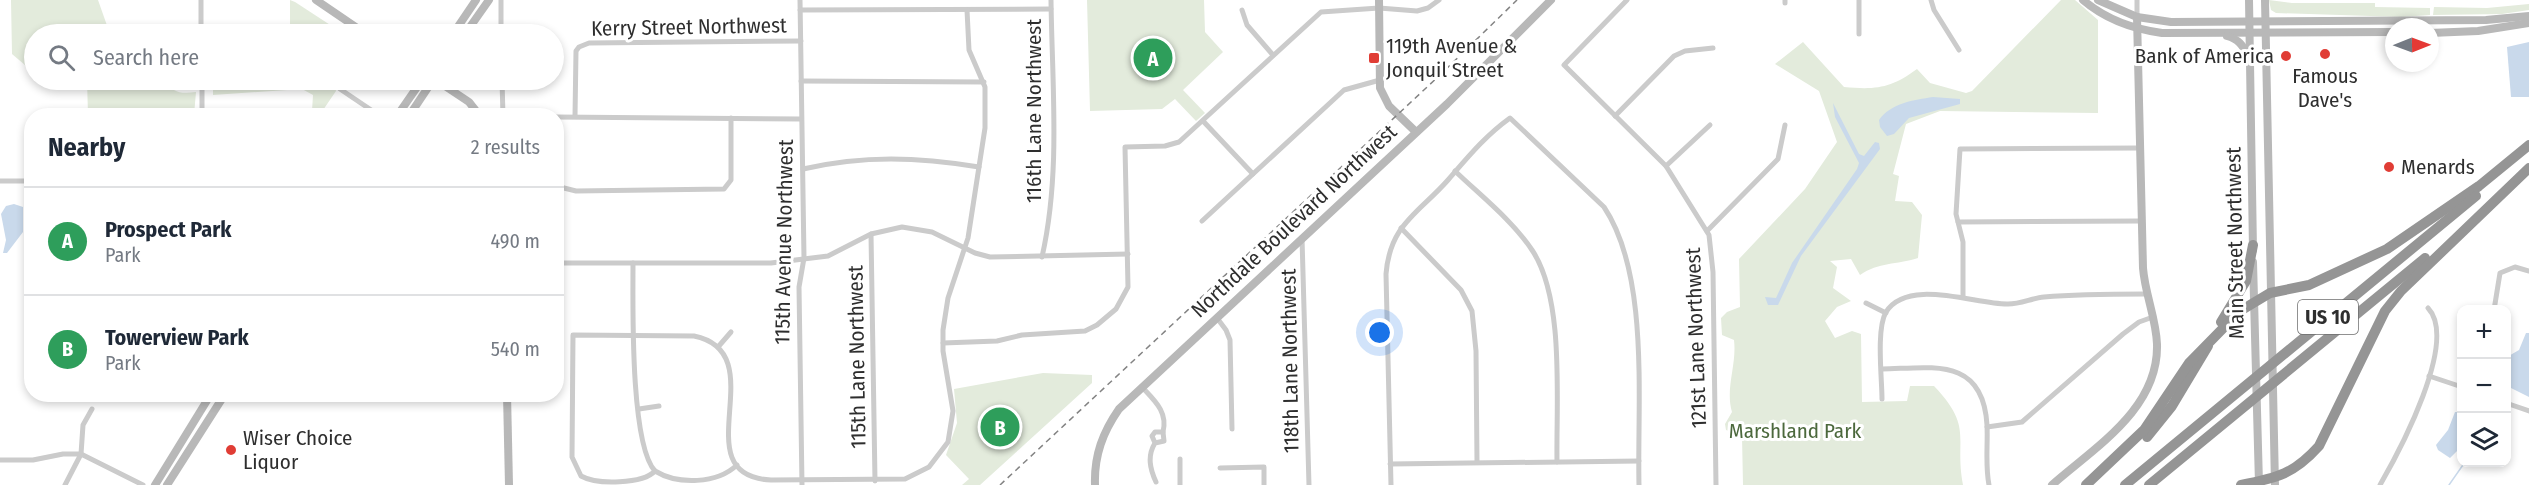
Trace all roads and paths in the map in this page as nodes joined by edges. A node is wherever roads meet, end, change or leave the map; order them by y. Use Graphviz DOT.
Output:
graph roads {
  1 [pos="201,0"];
  2 [pos="316,0"];
  3 [pos="476,0"];
  4 [pos="489,0"];
  5 [pos="501,0"];
  6 [pos="800,0"];
  7 [pos="1051,0"];
  8 [pos="1439,0"];
  9 [pos="1551,0"];
  10 [pos="1627,0"];
  11 [pos="1859,0"];
  12 [pos="1931,0"];
  13 [pos="2083,0"];
  14 [pos="2097,0"];
  15 [pos="2137,0"];
  16 [pos="2249,0"];
  17 [pos="2265,0"];
  18 [pos="1379,4"];
  19 [pos="1051,9"];
  20 [pos="800,10"];
  21 [pos="967,10"];
  22 [pos="1242,10"];
  23 [pos="2529,16"];
  24 [pos="2137,17"];
  25 [pos="2249,19"];
  26 [pos="2265,20"];
  27 [pos="2461,20"];
  28 [pos="2529,23"];
  29 [pos="201,24"];
  30 [pos="351,24"];
  31 [pos="460,24"];
  32 [pos="472,24"];
  33 [pos="501,24"];
  34 [pos="2439,25"];
  35 [pos="2385,26"];
  36 [pos="2439,26"];
  37 [pos="2439,28"];
  38 [pos="2138,29"];
  39 [pos="2385,32"];
  40 [pos="2217,33"];
  41 [pos="2249,33"];
  42 [pos="2265,33"];
  43 [pos="1859,34"];
  44 [pos="801,41"];
  45 [pos="1713,48"];
  46 [pos="1959,50"];
  47 [pos="1273,55"];
  48 [pos="2250,63"];
  49 [pos="1380,80"];
  50 [pos="801,81"];
  51 [pos="984,82"];
  52 [pos="202,90"];
  53 [pos="342,90"];
  54 [pos="415,90"];
  55 [pos="428,90"];
  56 [pos="450,90"];
  57 [pos="502,90"];
  58 [pos="202,108"];
  59 [pos="369,108"];
  60 [pos="402,108"];
  61 [pos="415,108"];
  62 [pos="474,108"];
  63 [pos="503,108"];
  64 [pos="575,116"];
  65 [pos="1615,116"];
  66 [pos="564,117"];
  67 [pos="731,118"];
  68 [pos="801,119"];
  69 [pos="1203,121"];
  70 [pos="1710,125"];
  71 [pos="1785,125"];
  72 [pos="1416,132"];
  73 [pos="2529,146"];
  74 [pos="2140,148"];
  75 [pos="1666,166"];
  76 [pos="979,167"];
  77 [pos="2529,168"];
  78 [pos="803,169"];
  79 [pos="1455,171"];
  80 [pos="1253,174"];
  81 [pos="0,181"];
  82 [pos="24,181"];
  83 [pos="564,188"];
  84 [pos="2481,213"];
  85 [pos="2141,221"];
  86 [pos="1202,222"];
  87 [pos="1958,222"];
  88 [pos="1401,228"];
  89 [pos="1707,231"];
  90 [pos="872,234"];
  91 [pos="1302,237"];
  92 [pos="2253,245"];
  93 [pos="966,248"];
  94 [pos="1128,254"];
  95 [pos="1042,257"];
  96 [pos="804,258"];
  97 [pos="564,263"];
  98 [pos="633,263"];
  99 [pos="2529,271"];
  100 [pos="2270,293"];
  101 [pos="2145,294"];
  102 [pos="1963,296"];
  103 [pos="2254,301"];
  104 [pos="1866,303"];
  105 [pos="2495,305"];
  106 [pos="2428,308"];
  107 [pos="1886,313"];
  108 [pos="2153,317"];
  109 [pos="1217,318"];
  110 [pos="731,332"];
  111 [pos="633,335"];
  112 [pos="2210,342"];
  113 [pos="943,343"];
  114 [pos="718,347"];
  115 [pos="1882,369"];
  116 [pos="2429,376"];
  117 [pos="2457,385"];
  118 [pos="1142,387"];
  119 [pos="1882,399"];
  120 [pos="206,402"];
  121 [pos="220,402"];
  122 [pos="507,402"];
  123 [pos="2511,405"];
  124 [pos="659,406"];
  125 [pos="92,409"];
  126 [pos="639,409"];
  127 [pos="2529,411"];
  128 [pos="1987,427"];
  129 [pos="1232,429"];
  130 [pos="81,454"];
  131 [pos="1180,459"];
  132 [pos="0,460"];
  133 [pos="1639,461"];
  134 [pos="1477,462"];
  135 [pos="1557,462"];
  136 [pos="1390,464"];
  137 [pos="738,465"];
  138 [pos="1220,468"];
  139 [pos="655,471"];
  140 [pos="875,481"];
  141 [pos="1156,482"];
  142 [pos="2275,482"];
  143 [pos="802,483"];
  144 [pos="2259,483"];
  145 [pos="65,485"];
  146 [pos="143,485"];
  147 [pos="155,485"];
  148 [pos="167,485"];
  149 [pos="508,485"];
  150 [pos="1095,485"];
  151 [pos="1180,485"];
  152 [pos="1264,485"];
  153 [pos="1309,485"];
  154 [pos="1391,485"];
  155 [pos="1639,485"];
  156 [pos="1716,485"];
  157 [pos="1989,485"];
  158 [pos="2052,485"];
  159 [pos="2086,485"];
  160 [pos="2097,485"];
  161 [pos="2125,485"];
  162 [pos="2149,485"];
  163 [pos="2241,485"];
  164 [pos="2380,485"];
  1 -- 29 [label="street"];
  2 -- 30 [label="street"];
  3 -- 31 [label="street"];
  4 -- 32 [label="street"];
  5 -- 33 [label="street"];
  6 -- 20 [label="street, 115th Avenue Northwest"];
  7 -- 19 [label="street, 116th Lane Northwest"];
  8 -- 18 [label="street"];
  9 -- 72 [label="street, Northdale Boulevard Northwest"];
  10 -- 65 [label="street, 121st Lane Northwest"];
  11 -- 43 [label="street"];
  12 -- 46 [label="street"];
  13 -- 38 [label="street"];
  14 -- 24 [label="street"];
  15 -- 24 [label="street"];
  16 -- 25 [label="street, Main Street Northwest"];
  17 -- 26 [label="street, Main Street Northwest"];
  18 -- 47 [label="street"];
  18 -- 49 [label="street"];
  19 -- 21 [label="street, Kerry Street Northwest"];
  19 -- 95 [label="street, 116th Lane Northwest"];
  20 -- 21 [label="street, Kerry Street Northwest"];
  20 -- 44 [label="street, 115th Avenue Northwest"];
  21 -- 51 [label="street"];
  22 -- 47 [label="street"];
  23 -- 27 [label="street"];
  24 -- 25 [label="street"];
  24 -- 38 [label="street"];
  25 -- 26 [label="street"];
  25 -- 41 [label="street, Main Street Northwest"];
  26 -- 35 [label="street"];
  26 -- 42 [label="street, Main Street Northwest"];
  27 -- 34 [label="street"];
  27 -- 36 [label="street"];
  28 -- 37 [label="street"];
  38 -- 40 [label="street"];
  38 -- 74 [label="street"];
  39 -- 42 [label="street"];
  40 -- 41 [label="street"];
  40 -- 48 [label="street"];
  41 -- 42 [label="street"];
  41 -- 48 [label="street, Main Street Northwest"];
  42 -- 100 [label="street, Main Street Northwest"];
  44 -- 50 [label="street, 115th Avenue Northwest"];
  44 -- 64 [label="street, Kerry Street Northwest"];
  45 -- 65 [label="street"];
  47 -- 69 [label="street"];
  48 -- 92 [label="street, Main Street Northwest"];
  49 -- 72 [label="street"];
  49 -- 80 [label="street"];
  50 -- 51 [label="street"];
  50 -- 68 [label="street, 115th Avenue Northwest"];
  51 -- 76 [label="street"];
  52 -- 58 [label="street"];
  53 -- 59 [label="street"];
  54 -- 60 [label="street"];
  55 -- 61 [label="street"];
  56 -- 62 [label="street"];
  57 -- 63 [label="street"];
  64 -- 66 [label="street"];
  64 -- 67 [label="street"];
  65 -- 75 [label="street, 121st Lane Northwest"];
  67 -- 68 [label="street"];
  67 -- 83 [label="street"];
  68 -- 78 [label="street, 115th Avenue Northwest"];
  69 -- 80 [label="street"];
  69 -- 94 [label="street"];
  70 -- 75 [label="street"];
  71 -- 89 [label="street"];
  72 -- 91 [label="street, Northdale Boulevard Northwest"];
  73 -- 100 [label="highway"];
  73 -- 161 [label="highway, US 10"];
  74 -- 85 [label="street"];
  74 -- 87 [label="street"];
  75 -- 89 [label="street, 121st Lane Northwest"];
  76 -- 78 [label="street"];
  76 -- 93 [label="street"];
  77 -- 84 [label="highway, US 10"];
  78 -- 96 [label="street, 115th Avenue Northwest"];
  79 -- 88 [label="street"];
  79 -- 133 [label="street"];
  79 -- 135 [label="street"];
  80 -- 86 [label="street"];
  81 -- 82 [label="street"];
  84 -- 142 [label="highway"];
  84 -- 162 [label="highway, US 10"];
  85 -- 87 [label="street"];
  85 -- 101 [label="street"];
  87 -- 102 [label="street"];
  88 -- 134 [label="street"];
  88 -- 136 [label="street"];
  89 -- 156 [label="street, 121st Lane Northwest"];
  90 -- 93 [label="street"];
  90 -- 96 [label="street"];
  90 -- 140 [label="street, 115th Lane Northwest"];
  91 -- 109 [label="street, Northdale Boulevard Northwest"];
  91 -- 153 [label="street, 118th Lane Northwest"];
  92 -- 103 [label="street, Main Street Northwest"];
  92 -- 112 [label="highway"];
  93 -- 95 [label="street"];
  93 -- 113 [label="street"];
  94 -- 95 [label="street"];
  94 -- 113 [label="street"];
  96 -- 98 [label="street"];
  96 -- 143 [label="street, 115th Avenue Northwest"];
  97 -- 98 [label="street"];
  98 -- 111 [label="street"];
  99 -- 105 [label="street"];
  100 -- 103 [label="highway"];
  100 -- 142 [label="street, Main Street Northwest"];
  101 -- 102 [label="street"];
  101 -- 108 [label="street"];
  102 -- 107 [label="street"];
  103 -- 112 [label="highway"];
  103 -- 144 [label="street, Main Street Northwest"];
  104 -- 107 [label="street"];
  106 -- 116 [label="street"];
  107 -- 115 [label="street"];
  108 -- 128 [label="street"];
  108 -- 158 [label="street"];
  109 -- 118 [label="street, Northdale Boulevard Northwest"];
  109 -- 129 [label="street"];
  110 -- 114 [label="street"];
  111 -- 114 [label="street"];
  111 -- 126 [label="street"];
  111 -- 139 [label="street"];
  112 -- 159 [label="highway"];
  112 -- 160 [label="highway"];
  113 -- 140 [label="street"];
  114 -- 137 [label="street"];
  115 -- 119 [label="street"];
  115 -- 128 [label="street"];
  116 -- 117 [label="street"];
  116 -- 164 [label="street"];
  118 -- 141 [label="street"];
  118 -- 150 [label="street, Northdale Boulevard Northwest"];
  120 -- 147 [label="street"];
  121 -- 148 [label="street"];
  122 -- 149 [label="street"];
  123 -- 127 [label="street"];
  124 -- 126 [label="street"];
  125 -- 130 [label="street"];
  126 -- 139 [label="street"];
  128 -- 157 [label="street"];
  130 -- 132 [label="street"];
  130 -- 145 [label="street"];
  130 -- 146 [label="street"];
  131 -- 151 [label="street"];
  133 -- 135 [label="street"];
  133 -- 155 [label="street"];
  134 -- 135 [label="street"];
  134 -- 136 [label="street"];
  136 -- 154 [label="street"];
  137 -- 139 [label="street"];
  137 -- 143 [label="street"];
  138 -- 152 [label="street"];
  140 -- 143 [label="street"];
  142 -- 144 [label="highway"];
  144 -- 163 [label="highway"];
}
